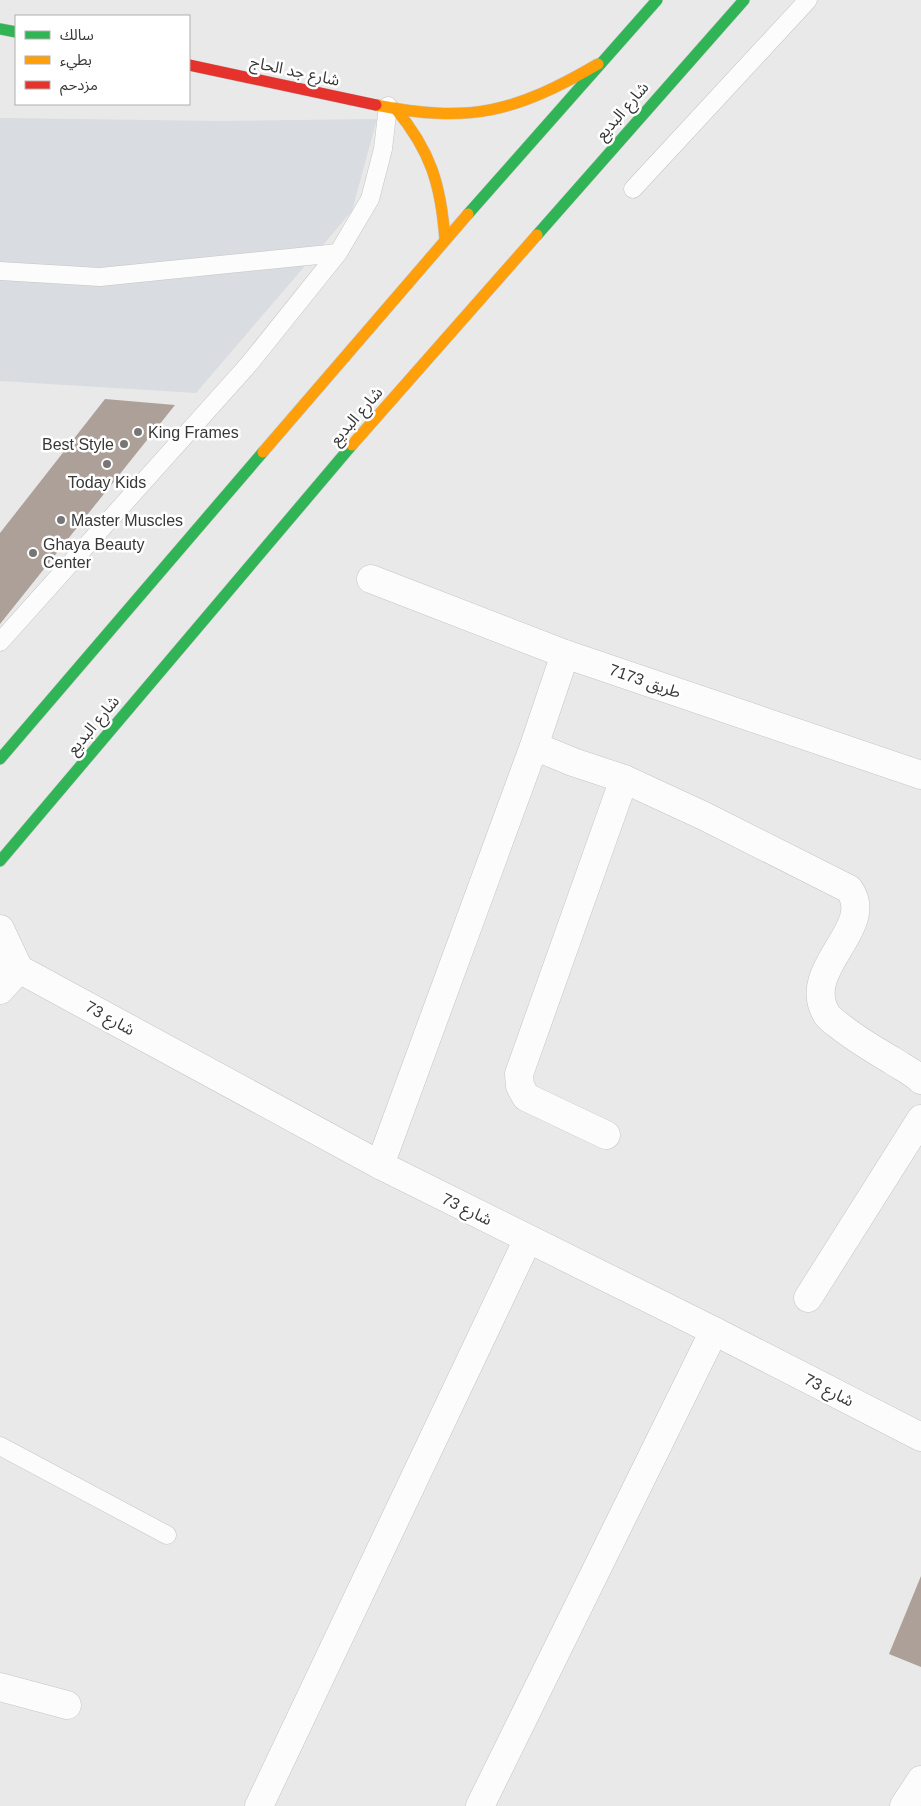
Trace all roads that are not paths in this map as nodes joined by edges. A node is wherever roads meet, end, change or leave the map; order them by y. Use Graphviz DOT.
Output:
graph roads {
  1 [pos="657,0"];
  2 [pos="744,0"];
  3 [pos="808,0"];
  4 [pos="0,29"];
  5 [pos="15,32"];
  6 [pos="601,62"];
  7 [pos="190,66"];
  8 [pos="391,107"];
  9 [pos="634,189"];
  10 [pos="445,240"];
  11 [pos="338,253"];
  12 [pos="0,271"];
  13 [pos="371,579"];
  14 [pos="0,642"];
  15 [pos="565,654"];
  16 [pos="534,746"];
  17 [pos="0,759"];
  18 [pos="921,775"];
  19 [pos="624,779"];
  20 [pos="0,861"];
  21 [pos="0,929"];
  22 [pos="10,967"];
  23 [pos="0,990"];
  24 [pos="921,1080"];
  25 [pos="921,1119"];
  26 [pos="606,1135"];
  27 [pos="380,1165"];
  28 [pos="528,1239"];
  29 [pos="808,1298"];
  30 [pos="714,1331"];
  31 [pos="921,1437"];
  32 [pos="0,1446"];
  33 [pos="167,1534"];
  34 [pos="0,1687"];
  35 [pos="67,1705"];
  36 [pos="921,1780"];
  37 [pos="259,1806"];
  38 [pos="480,1806"];
  39 [pos="904,1806"];
  1 -- 6 [label="main road"];
  2 -- 20 [label="main road, شارع البديع"];
  3 -- 9 [label="lane"];
  4 -- 5 [label="main road"];
  6 -- 8 [label="main road, شارع جد الحاج"];
  6 -- 10 [label="main road"];
  7 -- 8 [label="main road, شارع جد الحاج"];
  8 -- 10 [label="main road"];
  8 -- 11 [label="lane"];
  10 -- 17 [label="main road"];
  11 -- 12 [label="lane"];
  11 -- 14 [label="lane"];
  13 -- 15 [label="street, طريق 7173"];
  15 -- 16 [label="street"];
  15 -- 18 [label="street, طريق 7173"];
  16 -- 19 [label="street"];
  16 -- 27 [label="street"];
  19 -- 24 [label="street"];
  19 -- 26 [label="street"];
  21 -- 22 [label="street"];
  22 -- 23 [label="street"];
  22 -- 27 [label="street, شارع 73"];
  25 -- 29 [label="street"];
  27 -- 28 [label="street, شارع 73"];
  28 -- 30 [label="street, شارع 73"];
  28 -- 37 [label="street"];
  30 -- 31 [label="street, شارع 73"];
  30 -- 38 [label="street"];
  32 -- 33 [label="lane"];
  34 -- 35 [label="street"];
  36 -- 39 [label="street"];
}
